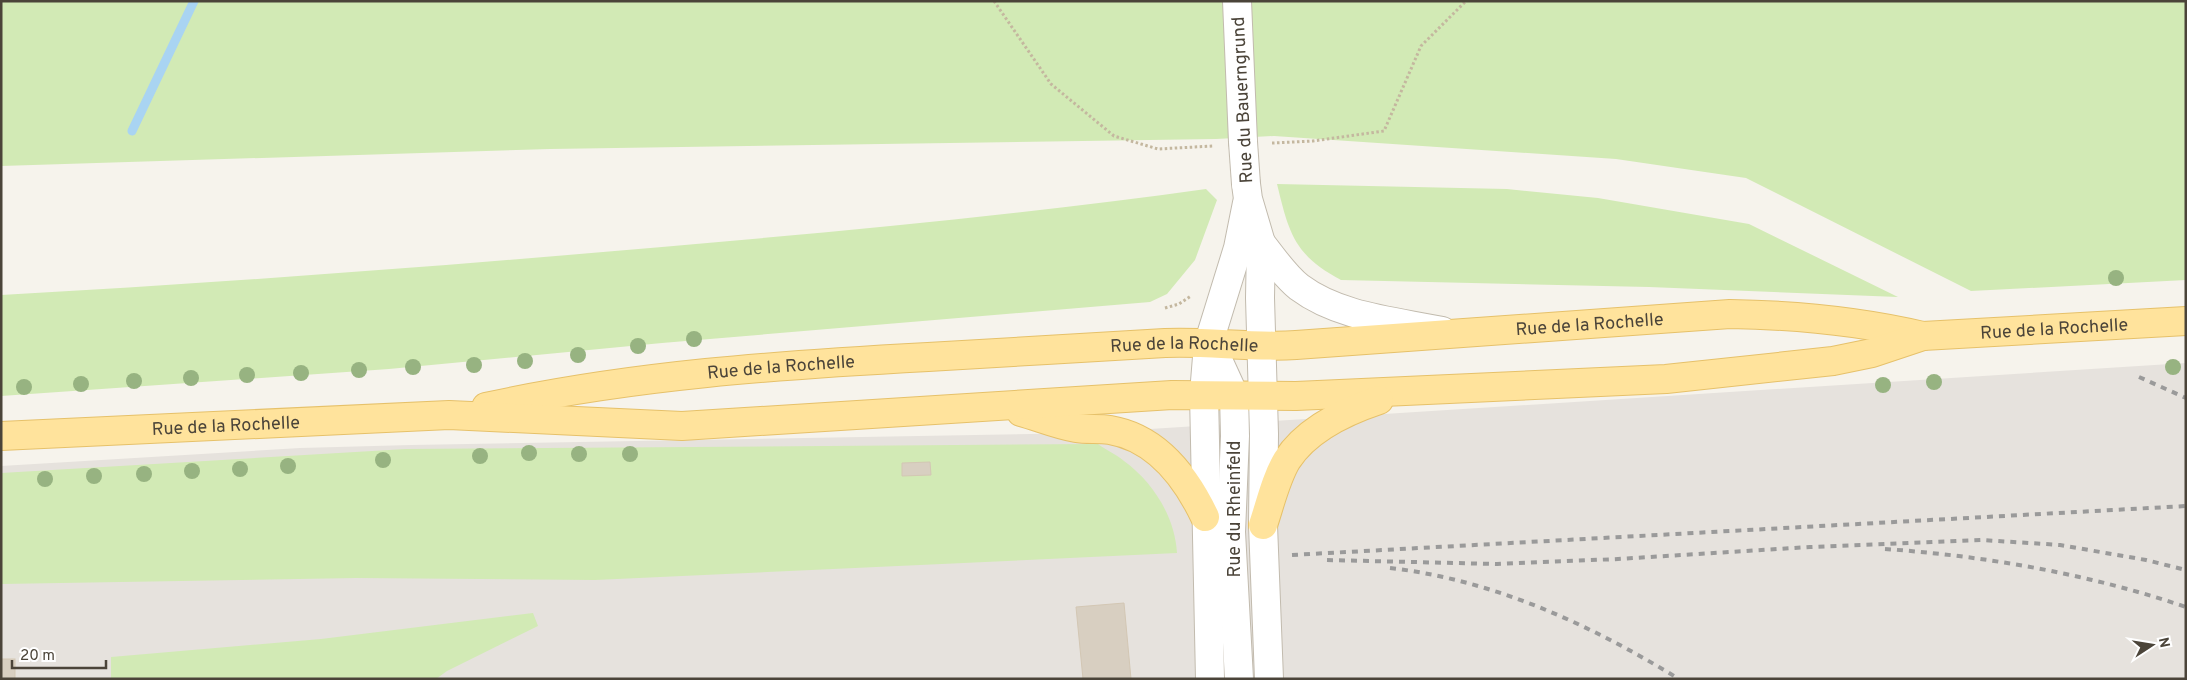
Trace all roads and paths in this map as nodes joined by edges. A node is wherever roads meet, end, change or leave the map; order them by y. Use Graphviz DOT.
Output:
graph roads {
  1 [pos="994,1"];
  2 [pos="1236,1"];
  3 [pos="1466,1"];
  4 [pos="1254,143"];
  5 [pos="1216,146"];
  6 [pos="1247,191"];
  7 [pos="1261,243"];
  8 [pos="2186,321"];
  9 [pos="1453,333"];
  10 [pos="1923,336"];
  11 [pos="1208,345"];
  12 [pos="1261,347"];
  13 [pos="1407,391"];
  14 [pos="1204,394"];
  15 [pos="1234,395"];
  16 [pos="1263,395"];
  17 [pos="1000,406"];
  18 [pos="449,414"];
  19 [pos="1,436"];
  20 [pos="1205,516"];
  21 [pos="1263,525"];
  22 [pos="1210,679"];
  23 [pos="1239,679"];
  24 [pos="1269,679"];
  1 -- 5 [label="path"];
  2 -- 4 [label="street, Rue du Bauerngrund"];
  3 -- 4 [label="path"];
  4 -- 6 [label="street, Rue du Bauerngrund, bridge"];
  6 -- 7 [label="street, Rue du Bauerngrund"];
  6 -- 11 [label="street, Rue du Bauerngrund"];
  7 -- 9 [label="street"];
  7 -- 12 [label="street, Rue du Bauerngrund"];
  8 -- 10 [label="main road, Rue de la Rochelle"];
  9 -- 10 [label="main road, Rue de la Rochelle"];
  9 -- 12 [label="main road, Rue de la Rochelle"];
  10 -- 13 [label="main road, Rue de la Rochelle"];
  11 -- 12 [label="main road, Rue de la Rochelle"];
  11 -- 14 [label="street, Rue du Bauerngrund"];
  11 -- 15 [label="street, Rue du Rheinfeld"];
  11 -- 18 [label="main road, Rue de la Rochelle"];
  12 -- 16 [label="street, Rue du Rheinfeld"];
  13 -- 16 [label="main road, Rue de la Rochelle"];
  13 -- 21 [label="main road"];
  14 -- 15 [label="main road, Rue de la Rochelle"];
  14 -- 17 [label="main road, Rue de la Rochelle"];
  14 -- 20 [label="street, Rue du Rheinfeld"];
  15 -- 16 [label="main road, Rue de la Rochelle"];
  15 -- 23 [label="street, Rue du Rheinfeld"];
  16 -- 21 [label="street, Rue du Rheinfeld"];
  17 -- 18 [label="main road, Rue de la Rochelle"];
  17 -- 20 [label="main road"];
  18 -- 19 [label="main road, Rue de la Rochelle"];
  20 -- 22 [label="street, Rue du Rheinfeld"];
  21 -- 24 [label="street, Rue du Rheinfeld"];
}
